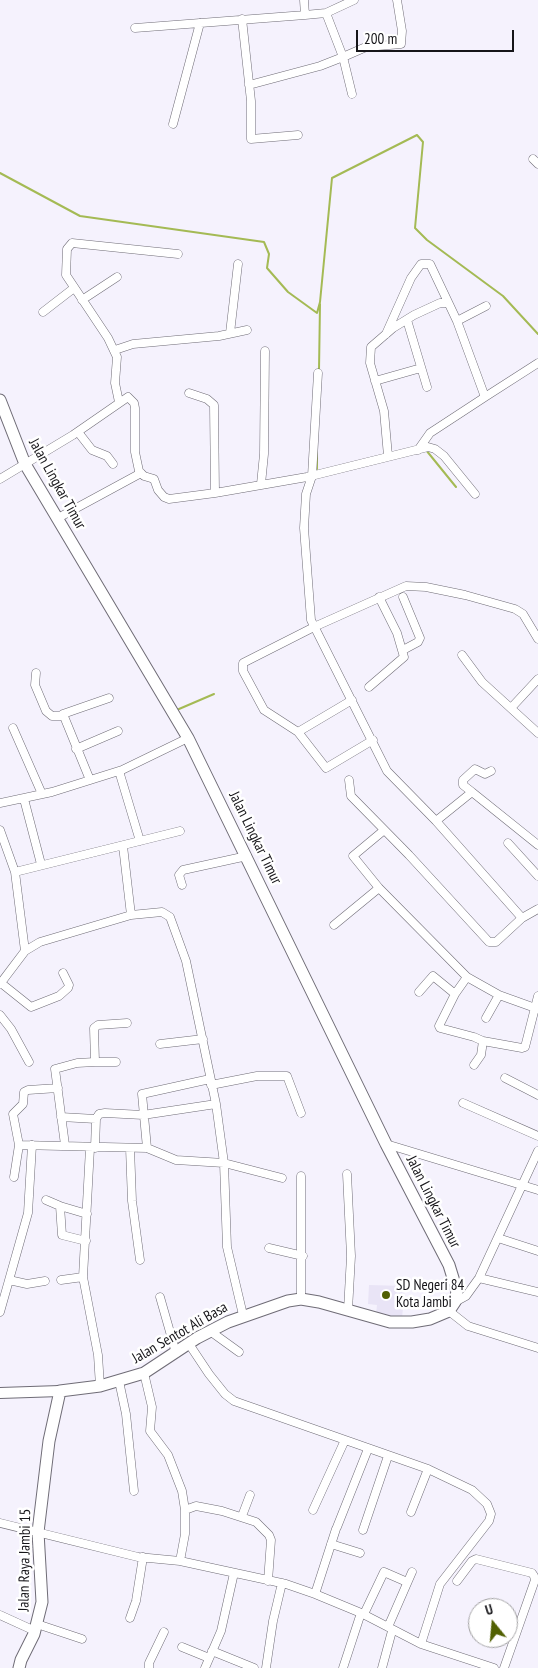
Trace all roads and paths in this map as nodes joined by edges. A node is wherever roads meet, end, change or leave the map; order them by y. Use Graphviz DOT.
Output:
graph roads {
  1 [pos="304,0"];
  2 [pos="354,0"];
  3 [pos="397,0"];
  4 [pos="326,13"];
  5 [pos="305,15"];
  6 [pos="242,19"];
  7 [pos="200,22"];
  8 [pos="135,28"];
  9 [pos="343,57"];
  10 [pos="249,85"];
  11 [pos="352,94"];
  12 [pos="173,124"];
  13 [pos="298,135"];
  14 [pos="178,254"];
  15 [pos="238,264"];
  16 [pos="117,277"];
  17 [pos="74,288"];
  18 [pos="82,300"];
  19 [pos="448,303"];
  20 [pos="486,306"];
  21 [pos="42,312"];
  22 [pos="407,320"];
  23 [pos="457,321"];
  24 [pos="247,330"];
  25 [pos="230,333"];
  26 [pos="386,334"];
  27 [pos="114,350"];
  28 [pos="265,351"];
  29 [pos="538,363"];
  30 [pos="421,368"];
  31 [pos="318,373"];
  32 [pos="375,381"];
  33 [pos="427,386"];
  34 [pos="189,393"];
  35 [pos="485,397"];
  36 [pos="0,400"];
  37 [pos="119,402"];
  38 [pos="78,432"];
  39 [pos="418,450"];
  40 [pos="388,456"];
  41 [pos="25,464"];
  42 [pos="113,464"];
  43 [pos="141,473"];
  44 [pos="312,476"];
  45 [pos="0,479"];
  46 [pos="261,484"];
  47 [pos="215,492"];
  48 [pos="475,494"];
  49 [pos="58,518"];
  50 [pos="379,596"];
  51 [pos="403,597"];
  52 [pos="314,627"];
  53 [pos="538,639"];
  54 [pos="403,650"];
  55 [pos="462,655"];
  56 [pos="36,673"];
  57 [pos="538,679"];
  58 [pos="369,687"];
  59 [pos="109,698"];
  60 [pos="352,700"];
  61 [pos="511,708"];
  62 [pos="63,716"];
  63 [pos="13,728"];
  64 [pos="118,731"];
  65 [pos="298,732"];
  66 [pos="538,733"];
  67 [pos="188,738"];
  68 [pos="373,740"];
  69 [pos="76,748"];
  70 [pos="119,771"];
  71 [pos="491,771"];
  72 [pos="90,780"];
  73 [pos="350,780"];
  74 [pos="472,792"];
  75 [pos="42,794"];
  76 [pos="24,799"];
  77 [pos="0,803"];
  78 [pos="436,821"];
  79 [pos="0,830"];
  80 [pos="180,831"];
  81 [pos="383,831"];
  82 [pos="140,841"];
  83 [pos="508,843"];
  84 [pos="538,844"];
  85 [pos="123,846"];
  86 [pos="247,856"];
  87 [pos="41,864"];
  88 [pos="15,872"];
  89 [pos="538,876"];
  90 [pos="182,885"];
  91 [pos="379,888"];
  92 [pos="538,909"];
  93 [pos="131,915"];
  94 [pos="522,918"];
  95 [pos="334,924"];
  96 [pos="25,951"];
  97 [pos="63,973"];
  98 [pos="467,977"];
  99 [pos="1,984"];
  100 [pos="419,992"];
  101 [pos="455,994"];
  102 [pos="498,995"];
  103 [pos="538,996"];
  104 [pos="536,1009"];
  105 [pos="0,1015"];
  106 [pos="486,1018"];
  107 [pos="127,1024"];
  108 [pos="203,1039"];
  109 [pos="483,1041"];
  110 [pos="160,1044"];
  111 [pos="28,1062"];
  112 [pos="95,1062"];
  113 [pos="116,1062"];
  114 [pos="474,1065"];
  115 [pos="505,1078"];
  116 [pos="210,1082"];
  117 [pos="58,1088"];
  118 [pos="538,1095"];
  119 [pos="463,1103"];
  120 [pos="216,1104"];
  121 [pos="302,1113"];
  122 [pos="143,1114"];
  123 [pos="61,1118"];
  124 [pos="96,1119"];
  125 [pos="538,1136"];
  126 [pos="386,1144"];
  127 [pos="19,1145"];
  128 [pos="32,1145"];
  129 [pos="65,1146"];
  130 [pos="92,1148"];
  131 [pos="130,1148"];
  132 [pos="147,1148"];
  133 [pos="538,1151"];
  134 [pos="224,1163"];
  135 [pos="347,1174"];
  136 [pos="301,1176"];
  137 [pos="14,1177"];
  138 [pos="282,1178"];
  139 [pos="522,1187"];
  140 [pos="538,1190"];
  141 [pos="46,1200"];
  142 [pos="60,1206"];
  143 [pos="87,1214"];
  144 [pos="498,1238"];
  145 [pos="86,1241"];
  146 [pos="269,1248"];
  147 [pos="538,1251"];
  148 [pos="303,1256"];
  149 [pos="140,1260"];
  150 [pos="84,1276"];
  151 [pos="480,1278"];
  152 [pos="10,1280"];
  153 [pos="61,1280"];
  154 [pos="45,1281"];
  155 [pos="538,1292"];
  156 [pos="160,1297"];
  157 [pos="302,1299"];
  158 [pos="452,1307"];
  159 [pos="348,1310"];
  160 [pos="0,1312"];
  161 [pos="243,1315"];
  162 [pos="210,1330"];
  163 [pos="189,1344"];
  164 [pos="538,1348"];
  165 [pos="239,1352"];
  166 [pos="176,1353"];
  167 [pos="144,1373"];
  168 [pos="119,1381"];
  169 [pos="100,1386"];
  170 [pos="60,1391"];
  171 [pos="0,1393"];
  172 [pos="345,1440"];
  173 [pos="368,1449"];
  174 [pos="388,1456"];
  175 [pos="428,1469"];
  176 [pos="134,1491"];
  177 [pos="250,1495"];
  178 [pos="185,1510"];
  179 [pos="313,1510"];
  180 [pos="411,1512"];
  181 [pos="242,1516"];
  182 [pos="0,1523"];
  183 [pos="362,1530"];
  184 [pos="38,1532"];
  185 [pos="331,1544"];
  186 [pos="360,1553"];
  187 [pos="143,1557"];
  188 [pos="180,1561"];
  189 [pos="412,1572"];
  190 [pos="234,1573"];
  191 [pos="268,1580"];
  192 [pos="457,1581"];
  193 [pos="407,1582"];
  194 [pos="282,1583"];
  195 [pos="315,1594"];
  196 [pos="362,1614"];
  197 [pos="0,1615"];
  198 [pos="130,1618"];
  199 [pos="36,1627"];
  200 [pos="390,1629"];
  201 [pos="164,1632"];
  202 [pos="82,1639"];
  203 [pos="421,1644"];
  204 [pos="182,1647"];
  205 [pos="210,1654"];
  206 [pos="20,1668"];
  207 [pos="149,1668"];
  208 [pos="204,1668"];
  209 [pos="254,1668"];
  210 [pos="266,1668"];
  211 [pos="343,1668"];
  212 [pos="382,1668"];
  213 [pos="494,1668"];
  214 [pos="504,1668"];
  1 -- 5 [label="street"];
  2 -- 4 [label="street"];
  3 -- 9 [label="street"];
  4 -- 5 [label="street"];
  4 -- 9 [label="street"];
  5 -- 6 [label="street"];
  6 -- 7 [label="street"];
  6 -- 10 [label="street"];
  7 -- 8 [label="street"];
  7 -- 12 [label="street"];
  9 -- 10 [label="street"];
  9 -- 11 [label="street"];
  10 -- 13 [label="street"];
  14 -- 17 [label="street"];
  15 -- 25 [label="street"];
  16 -- 18 [label="street"];
  17 -- 18 [label="street"];
  17 -- 21 [label="street"];
  18 -- 27 [label="street"];
  19 -- 22 [label="street"];
  19 -- 23 [label="street"];
  19 -- 26 [label="street"];
  20 -- 23 [label="street"];
  22 -- 26 [label="street"];
  22 -- 30 [label="street"];
  23 -- 35 [label="street"];
  24 -- 25 [label="street"];
  25 -- 27 [label="street"];
  26 -- 32 [label="street"];
  27 -- 37 [label="street"];
  28 -- 46 [label="street"];
  29 -- 35 [label="street"];
  30 -- 32 [label="street"];
  30 -- 33 [label="street"];
  31 -- 44 [label="street"];
  32 -- 40 [label="street"];
  34 -- 47 [label="street"];
  35 -- 39 [label="street"];
  36 -- 41 [label="highway, Jalan Lingkar Timur"];
  37 -- 38 [label="street"];
  37 -- 43 [label="street"];
  38 -- 41 [label="street"];
  38 -- 42 [label="street"];
  39 -- 40 [label="street"];
  39 -- 48 [label="street"];
  40 -- 44 [label="street"];
  41 -- 45 [label="street"];
  41 -- 49 [label="highway, Jalan Lingkar Timur"];
  43 -- 47 [label="street"];
  43 -- 49 [label="street"];
  44 -- 46 [label="street"];
  44 -- 52 [label="street"];
  46 -- 47 [label="street"];
  49 -- 67 [label="highway, Jalan Lingkar Timur"];
  50 -- 52 [label="street"];
  50 -- 53 [label="street"];
  50 -- 54 [label="street"];
  51 -- 54 [label="street"];
  52 -- 60 [label="street"];
  52 -- 65 [label="street"];
  54 -- 58 [label="street"];
  55 -- 61 [label="street"];
  56 -- 62 [label="street"];
  57 -- 61 [label="street"];
  59 -- 62 [label="street"];
  60 -- 65 [label="street"];
  60 -- 68 [label="street"];
  61 -- 66 [label="street"];
  62 -- 69 [label="street"];
  63 -- 75 [label="street"];
  64 -- 69 [label="street"];
  65 -- 68 [label="street"];
  67 -- 70 [label="street"];
  67 -- 86 [label="highway, Jalan Lingkar Timur"];
  68 -- 78 [label="street"];
  69 -- 72 [label="street"];
  70 -- 72 [label="street"];
  70 -- 82 [label="street"];
  71 -- 74 [label="street"];
  72 -- 75 [label="street"];
  73 -- 81 [label="street"];
  74 -- 78 [label="street"];
  74 -- 84 [label="street"];
  75 -- 76 [label="street"];
  76 -- 77 [label="street"];
  76 -- 87 [label="street"];
  78 -- 94 [label="street"];
  79 -- 88 [label="street"];
  80 -- 82 [label="street"];
  81 -- 91 [label="street"];
  81 -- 94 [label="street"];
  82 -- 85 [label="street"];
  83 -- 89 [label="street"];
  85 -- 87 [label="street"];
  85 -- 93 [label="street"];
  86 -- 90 [label="street"];
  86 -- 126 [label="highway, Jalan Lingkar Timur"];
  87 -- 88 [label="street"];
  88 -- 96 [label="street"];
  91 -- 95 [label="street"];
  91 -- 98 [label="street"];
  92 -- 94 [label="street"];
  93 -- 96 [label="street"];
  93 -- 108 [label="street"];
  96 -- 99 [label="street"];
  97 -- 99 [label="street"];
  98 -- 101 [label="street"];
  98 -- 102 [label="street"];
  100 -- 101 [label="street"];
  101 -- 109 [label="street"];
  102 -- 104 [label="street"];
  102 -- 106 [label="street"];
  103 -- 104 [label="street"];
  104 -- 109 [label="street"];
  105 -- 111 [label="street"];
  107 -- 112 [label="street"];
  108 -- 110 [label="street"];
  108 -- 116 [label="street"];
  109 -- 114 [label="street"];
  112 -- 113 [label="street"];
  112 -- 117 [label="street"];
  115 -- 118 [label="street"];
  116 -- 120 [label="street"];
  116 -- 121 [label="street"];
  116 -- 122 [label="street"];
  117 -- 123 [label="street"];
  117 -- 127 [label="street"];
  119 -- 125 [label="street"];
  120 -- 122 [label="street"];
  120 -- 134 [label="street"];
  122 -- 124 [label="street"];
  122 -- 132 [label="street"];
  123 -- 124 [label="street"];
  123 -- 129 [label="street"];
  124 -- 130 [label="street"];
  126 -- 139 [label="street"];
  126 -- 158 [label="highway, Jalan Lingkar Timur"];
  127 -- 128 [label="street"];
  127 -- 137 [label="street"];
  128 -- 129 [label="street"];
  128 -- 152 [label="street"];
  129 -- 130 [label="street"];
  130 -- 131 [label="street"];
  130 -- 143 [label="street"];
  131 -- 132 [label="street"];
  131 -- 149 [label="street"];
  132 -- 134 [label="street"];
  133 -- 139 [label="street"];
  134 -- 138 [label="street"];
  134 -- 161 [label="street"];
  135 -- 159 [label="street"];
  136 -- 148 [label="street"];
  139 -- 140 [label="street"];
  139 -- 144 [label="street"];
  141 -- 142 [label="street"];
  142 -- 143 [label="street"];
  142 -- 145 [label="street"];
  143 -- 145 [label="street"];
  144 -- 147 [label="street"];
  144 -- 151 [label="street"];
  145 -- 150 [label="street"];
  146 -- 148 [label="street"];
  148 -- 157 [label="street"];
  150 -- 153 [label="street"];
  150 -- 169 [label="street"];
  151 -- 155 [label="street"];
  151 -- 158 [label="street"];
  152 -- 154 [label="street"];
  152 -- 160 [label="street"];
  156 -- 166 [label="street"];
  157 -- 159 [label="highway, Jalan Sentot Ali Basa"];
  157 -- 161 [label="highway, Jalan Sentot Ali Basa"];
  158 -- 159 [label="highway, Jalan Sentot Ali Basa"];
  158 -- 164 [label="street"];
  161 -- 162 [label="highway, Jalan Sentot Ali Basa"];
  162 -- 163 [label="highway, Jalan Sentot Ali Basa"];
  162 -- 165 [label="street"];
  163 -- 166 [label="highway, Jalan Sentot Ali Basa"];
  163 -- 172 [label="street"];
  166 -- 167 [label="highway, Jalan Sentot Ali Basa"];
  167 -- 168 [label="highway, Jalan Sentot Ali Basa"];
  167 -- 178 [label="street"];
  168 -- 169 [label="highway, Jalan Sentot Ali Basa"];
  168 -- 176 [label="street"];
  169 -- 170 [label="highway, Jalan Sentot Ali Basa"];
  170 -- 171 [label="main road, Jalan Sentot Ali Basa"];
  170 -- 184 [label="highway, Jalan Raya Jambi 15"];
  172 -- 173 [label="street"];
  172 -- 179 [label="street"];
  173 -- 174 [label="street"];
  173 -- 185 [label="street"];
  174 -- 175 [label="street"];
  174 -- 183 [label="street"];
  175 -- 180 [label="street"];
  175 -- 203 [label="street"];
  177 -- 181 [label="street"];
  178 -- 181 [label="street"];
  178 -- 188 [label="street"];
  181 -- 191 [label="street"];
  182 -- 184 [label="street"];
  184 -- 187 [label="street"];
  184 -- 199 [label="highway, Jalan Raya Jambi 15"];
  185 -- 186 [label="street"];
  185 -- 195 [label="street"];
  187 -- 188 [label="street"];
  187 -- 198 [label="street"];
  188 -- 190 [label="street"];
  189 -- 193 [label="street"];
  190 -- 191 [label="street"];
  190 -- 205 [label="street"];
  191 -- 194 [label="street"];
  192 -- 214 [label="street"];
  193 -- 196 [label="street"];
  193 -- 200 [label="street"];
  194 -- 195 [label="street"];
  194 -- 210 [label="street"];
  195 -- 196 [label="street"];
  196 -- 200 [label="street"];
  196 -- 211 [label="street"];
  197 -- 199 [label="street"];
  199 -- 202 [label="street"];
  199 -- 206 [label="highway, Jalan Raya Jambi 15"];
  200 -- 203 [label="street"];
  200 -- 212 [label="street"];
  201 -- 207 [label="street"];
  203 -- 213 [label="street"];
  204 -- 205 [label="street"];
  205 -- 208 [label="street"];
  205 -- 209 [label="street"];
}
